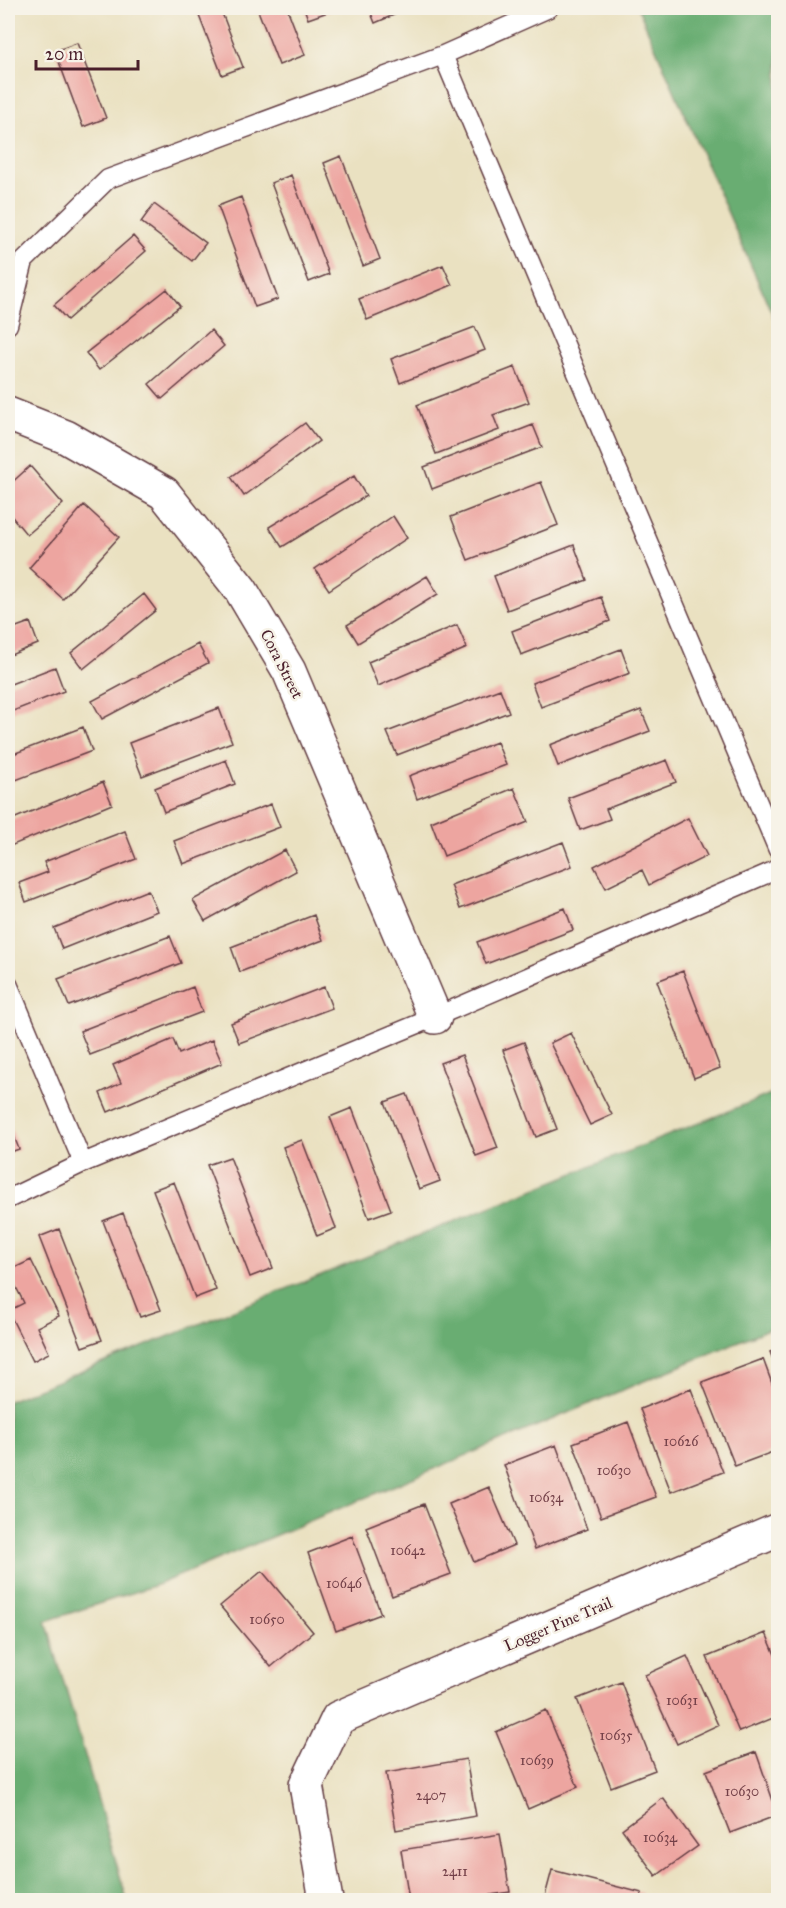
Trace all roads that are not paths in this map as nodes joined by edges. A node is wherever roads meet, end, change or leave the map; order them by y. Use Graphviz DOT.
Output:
graph roads {
  1 [pos="549,8"];
  2 [pos="443,55"];
  3 [pos="8,325"];
  4 [pos="8,414"];
  5 [pos="778,850"];
  6 [pos="778,869"];
  7 [pos="8,984"];
  8 [pos="435,1017"];
  9 [pos="82,1163"];
  10 [pos="8,1198"];
  11 [pos="778,1530"];
  12 [pos="326,1900"];
  1 -- 2 [label="lane"];
  2 -- 3 [label="lane"];
  2 -- 5 [label="lane"];
  4 -- 8 [label="street, Cora Street"];
  6 -- 8 [label="lane"];
  7 -- 9 [label="lane"];
  8 -- 9 [label="lane"];
  9 -- 10 [label="lane"];
  11 -- 12 [label="street, Logger Pine Trail"];
}
